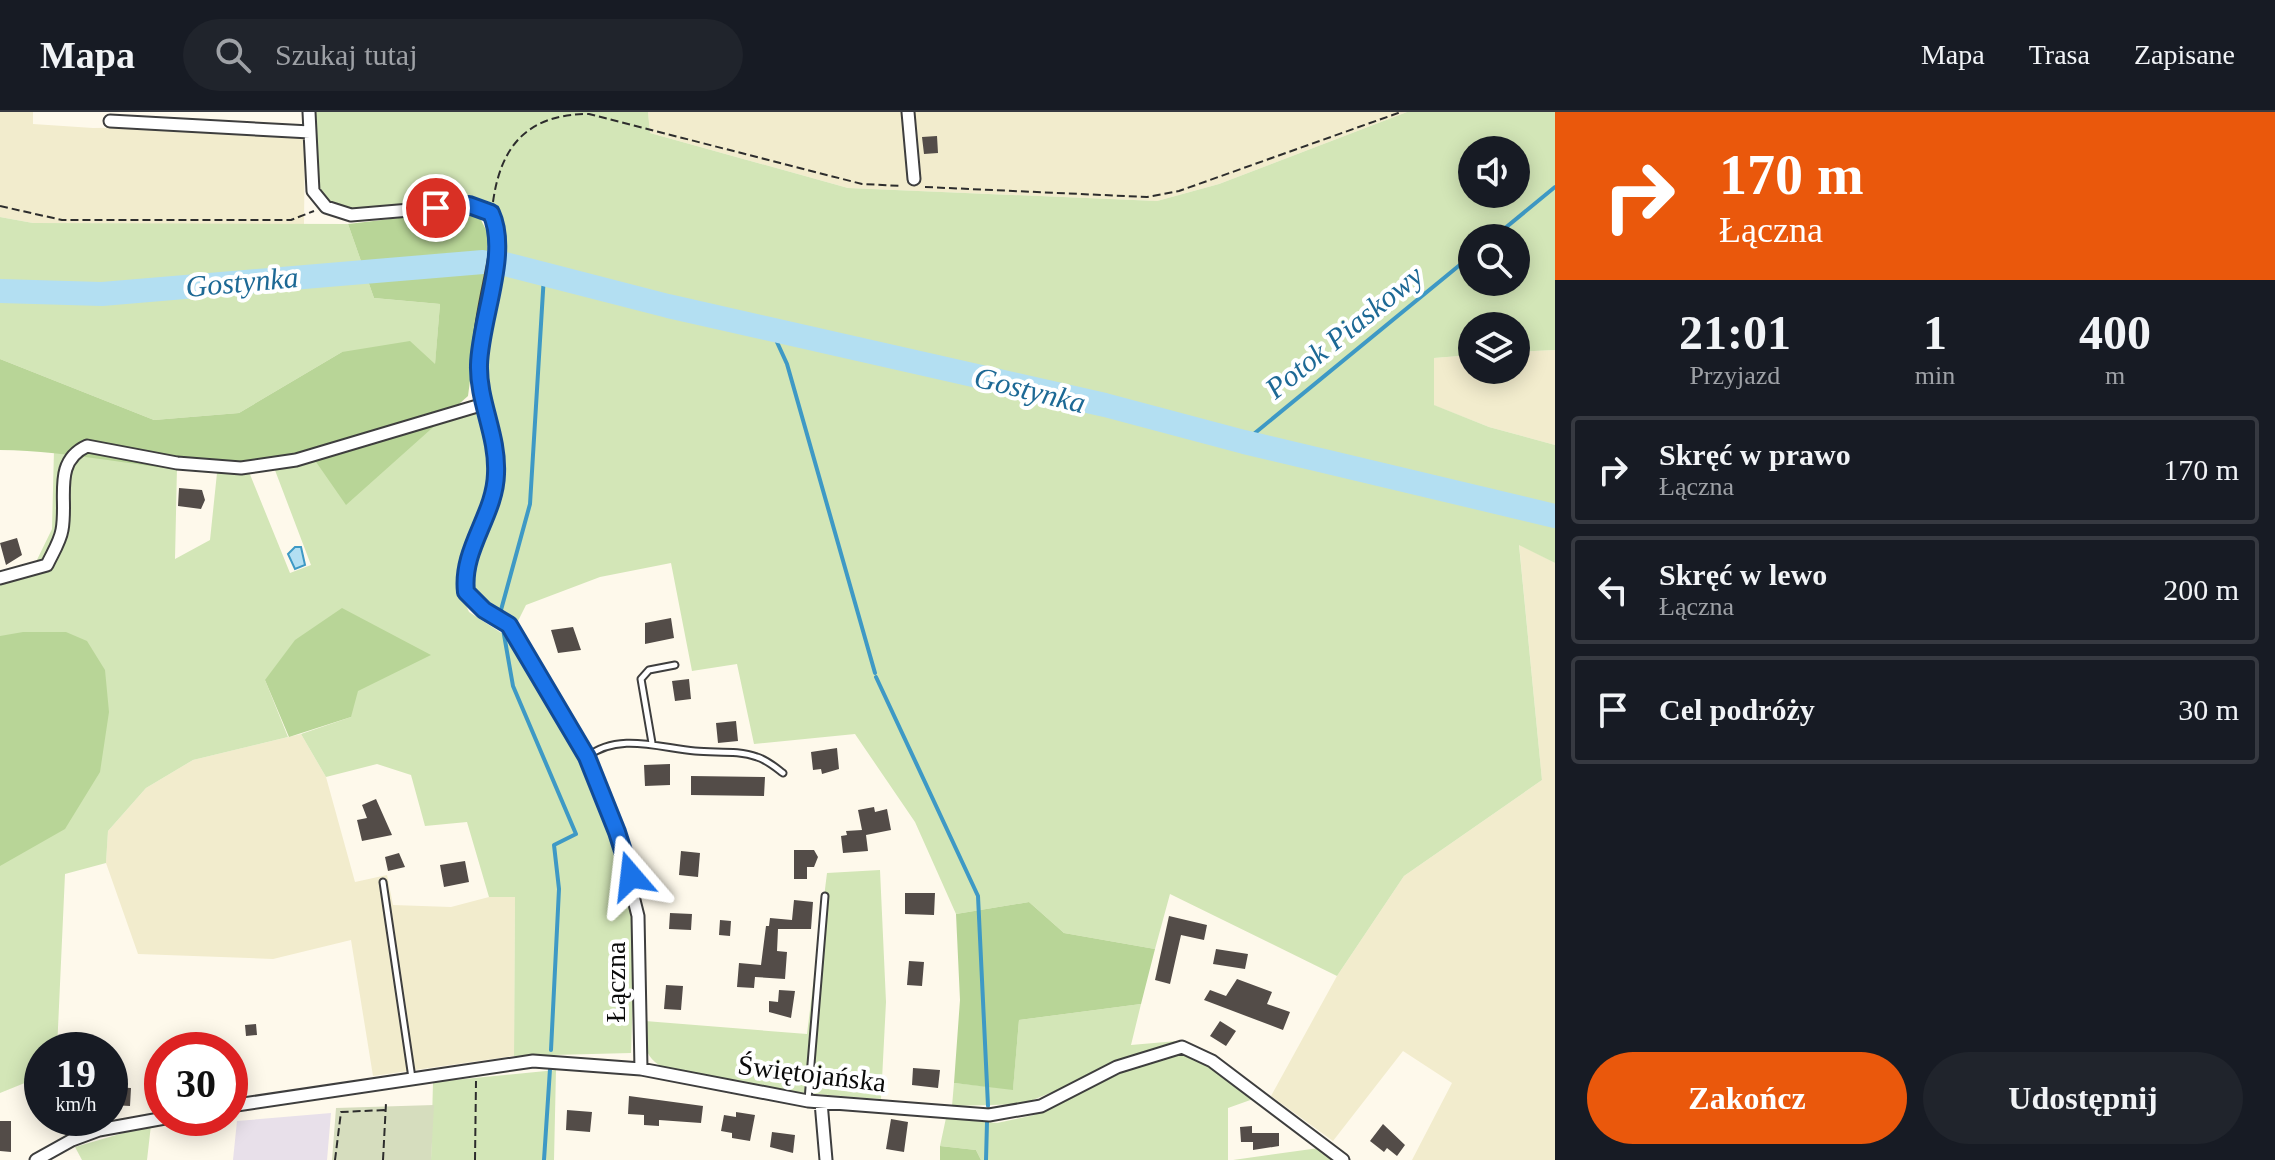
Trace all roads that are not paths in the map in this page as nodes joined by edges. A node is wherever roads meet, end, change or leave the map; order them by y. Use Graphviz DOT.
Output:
graph roads {
  1 [pos="309,112"];
  2 [pos="908,112"];
  3 [pos="110,121"];
  4 [pos="310,132"];
  5 [pos="915,183"];
  6 [pos="484,404"];
  7 [pos="0,578"];
  8 [pos="675,665"];
  9 [pos="652,743"];
  10 [pos="587,757"];
  11 [pos="783,773"];
  12 [pos="383,882"];
  13 [pos="825,896"];
  14 [pos="641,1069"];
  15 [pos="412,1079"];
  16 [pos="815,1102"];
  17 [pos="248,1103"];
  18 [pos="144,1122"];
  19 [pos="36,1160"];
  20 [pos="826,1160"];
  21 [pos="1343,1160"];
  1 -- 4 [label="street"];
  2 -- 5 [label="street"];
  3 -- 4 [label="street"];
  4 -- 6 [label="street, Łączna"];
  6 -- 7 [label="street"];
  6 -- 10 [label="street, Łączna"];
  8 -- 9 [label="lane"];
  9 -- 10 [label="lane"];
  9 -- 11 [label="lane"];
  10 -- 14 [label="street, Łączna"];
  12 -- 15 [label="lane"];
  13 -- 16 [label="lane"];
  14 -- 15 [label="street, Świętojańska"];
  14 -- 16 [label="street, Świętojańska"];
  15 -- 17 [label="street, Świętojańska"];
  16 -- 20 [label="street"];
  16 -- 21 [label="street, Świętojańska"];
  18 -- 19 [label="street"];
}
